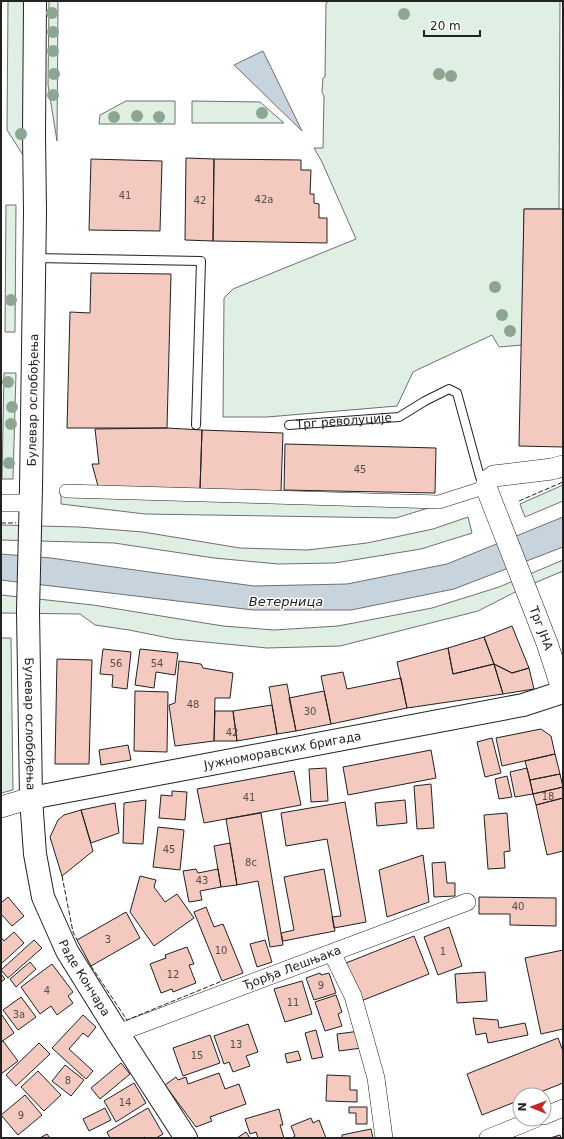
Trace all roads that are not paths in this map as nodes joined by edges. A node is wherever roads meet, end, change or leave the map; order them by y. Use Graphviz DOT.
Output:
graph roads {
  1 [pos="35,1"];
  2 [pos="34,258"];
  3 [pos="196,425"];
  4 [pos="289,425"];
  5 [pos="563,466"];
  6 [pos="486,487"];
  7 [pos="66,491"];
  8 [pos="31,503"];
  9 [pos="1,504"];
  10 [pos="496,511"];
  11 [pos="563,692"];
  12 [pos="31,798"];
  13 [pos="1,807"];
  14 [pos="467,902"];
  15 [pos="332,953"];
  16 [pos="118,1033"];
  17 [pos="563,1108"];
  18 [pos="552,1113"];
  19 [pos="516,1127"];
  20 [pos="186,1138"];
  21 [pos="384,1138"];
  22 [pos="488,1138"];
  1 -- 2 [label="main road, Булевар ослобођења"];
  2 -- 3 [label="lane"];
  2 -- 8 [label="main road, Булевар ослобођења"];
  4 -- 6 [label="lane, Трг револуције"];
  5 -- 6 [label="street"];
  6 -- 7 [label="street"];
  6 -- 10 [label="street, Трг револуције"];
  8 -- 9 [label="street"];
  8 -- 12 [label="main road, Булевар ослобођења"];
  10 -- 11 [label="street, Трг ЈНА"];
  11 -- 12 [label="main road, Јужноморавских бригада"];
  12 -- 13 [label="street, Јужноморавских бригада"];
  12 -- 16 [label="main road, Раде Кончара"];
  14 -- 15 [label="street, Ђорђа Лешњака"];
  15 -- 16 [label="street, Ђорђа Лешњака"];
  15 -- 21 [label="street"];
  16 -- 20 [label="main road, Раде Кончара"];
  17 -- 18 [label="street"];
  19 -- 22 [label="street"];
}
